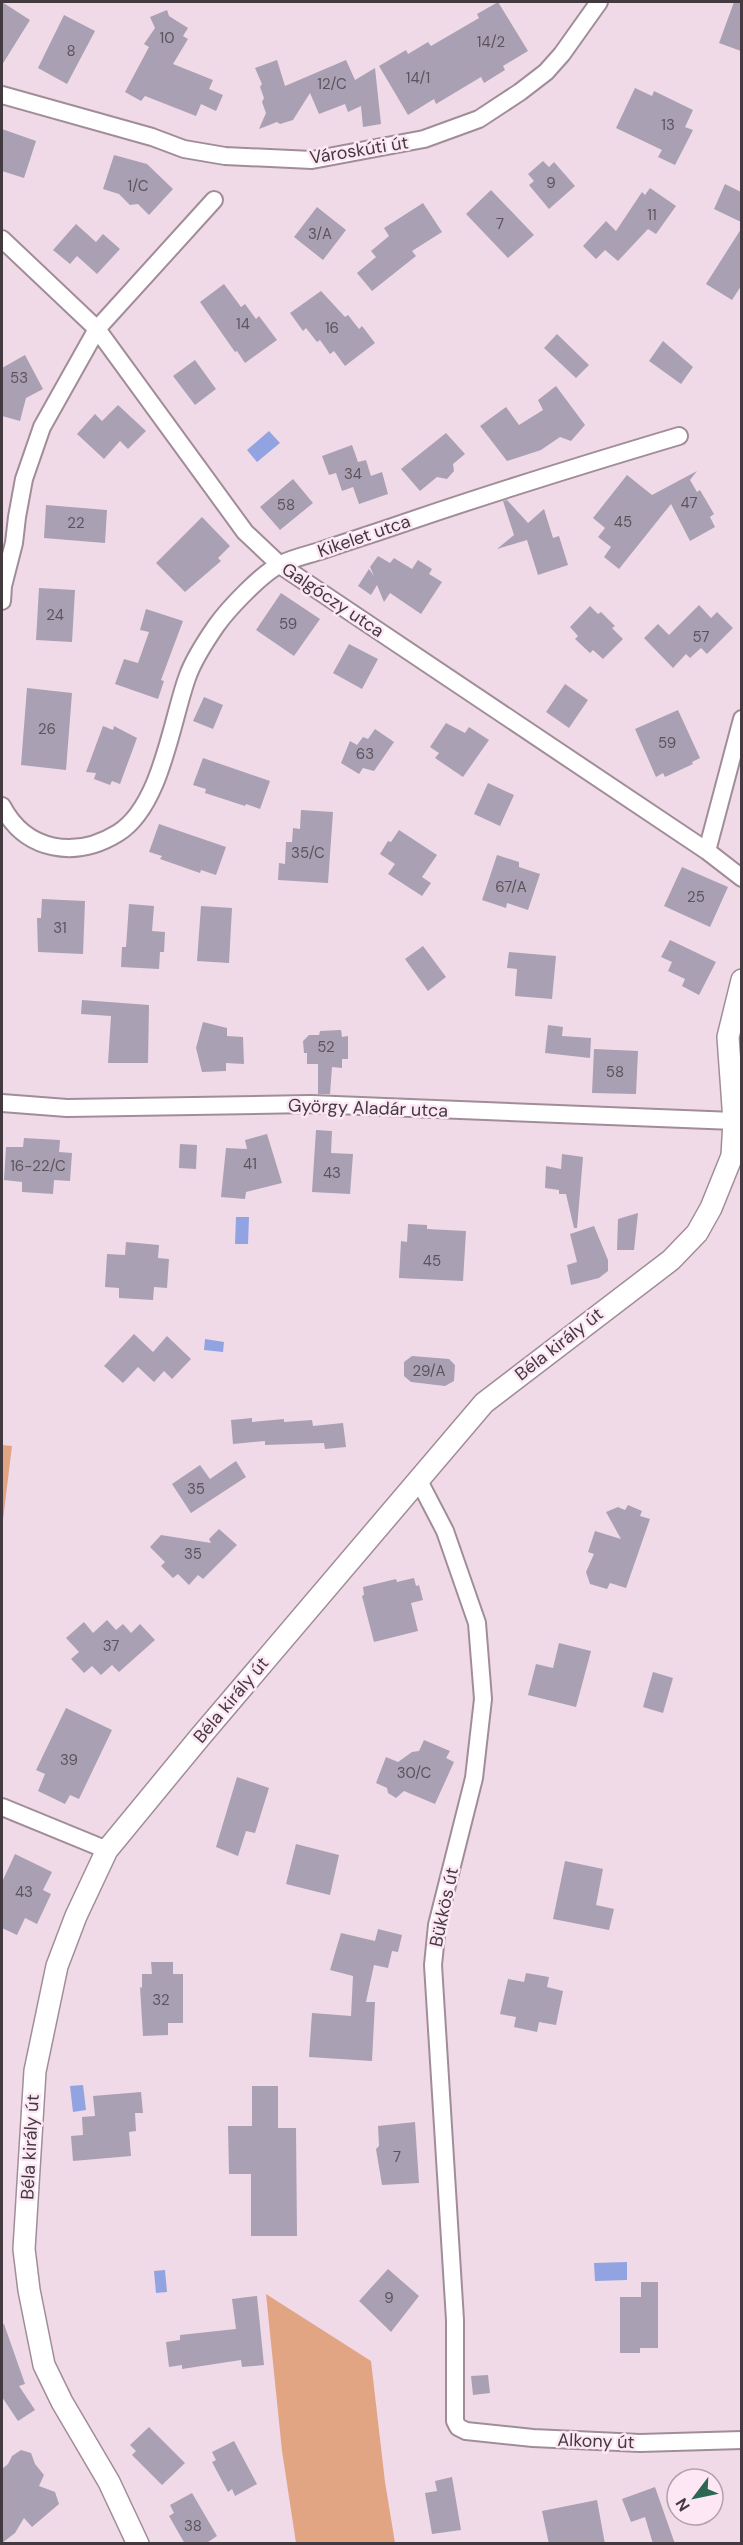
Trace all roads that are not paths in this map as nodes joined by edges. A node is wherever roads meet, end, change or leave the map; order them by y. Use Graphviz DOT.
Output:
graph roads {
  1 [pos="599,2"];
  2 [pos="2,95"];
  3 [pos="214,200"];
  4 [pos="2,239"];
  5 [pos="97,329"];
  6 [pos="679,436"];
  7 [pos="280,565"];
  8 [pos="2,602"];
  9 [pos="741,719"];
  10 [pos="2,806"];
  11 [pos="707,851"];
  12 [pos="741,878"];
  13 [pos="741,980"];
  14 [pos="2,1103"];
  15 [pos="735,1121"];
  16 [pos="418,1479"];
  17 [pos="2,1807"];
  18 [pos="107,1850"];
  19 [pos="455,2421"];
  20 [pos="741,2440"];
  21 [pos="138,2544"];
  1 -- 2 [label="street, Városkúti út"];
  3 -- 5 [label="street"];
  4 -- 5 [label="street, Galgóczy utca"];
  5 -- 7 [label="street, Galgóczy utca"];
  5 -- 8 [label="street"];
  6 -- 7 [label="street, Kikelet utca"];
  7 -- 10 [label="street, Kikelet utca"];
  7 -- 11 [label="street, Galgóczy utca"];
  9 -- 11 [label="street"];
  11 -- 12 [label="street, Galgóczy utca"];
  13 -- 15 [label="street, Béla király út"];
  14 -- 15 [label="street, György Aladár utca"];
  15 -- 16 [label="street, Béla király út"];
  16 -- 18 [label="street, Béla király út"];
  16 -- 19 [label="street, Bükkös út"];
  17 -- 18 [label="street"];
  18 -- 21 [label="street, Béla király út"];
  19 -- 20 [label="street, Alkony út"];
}
